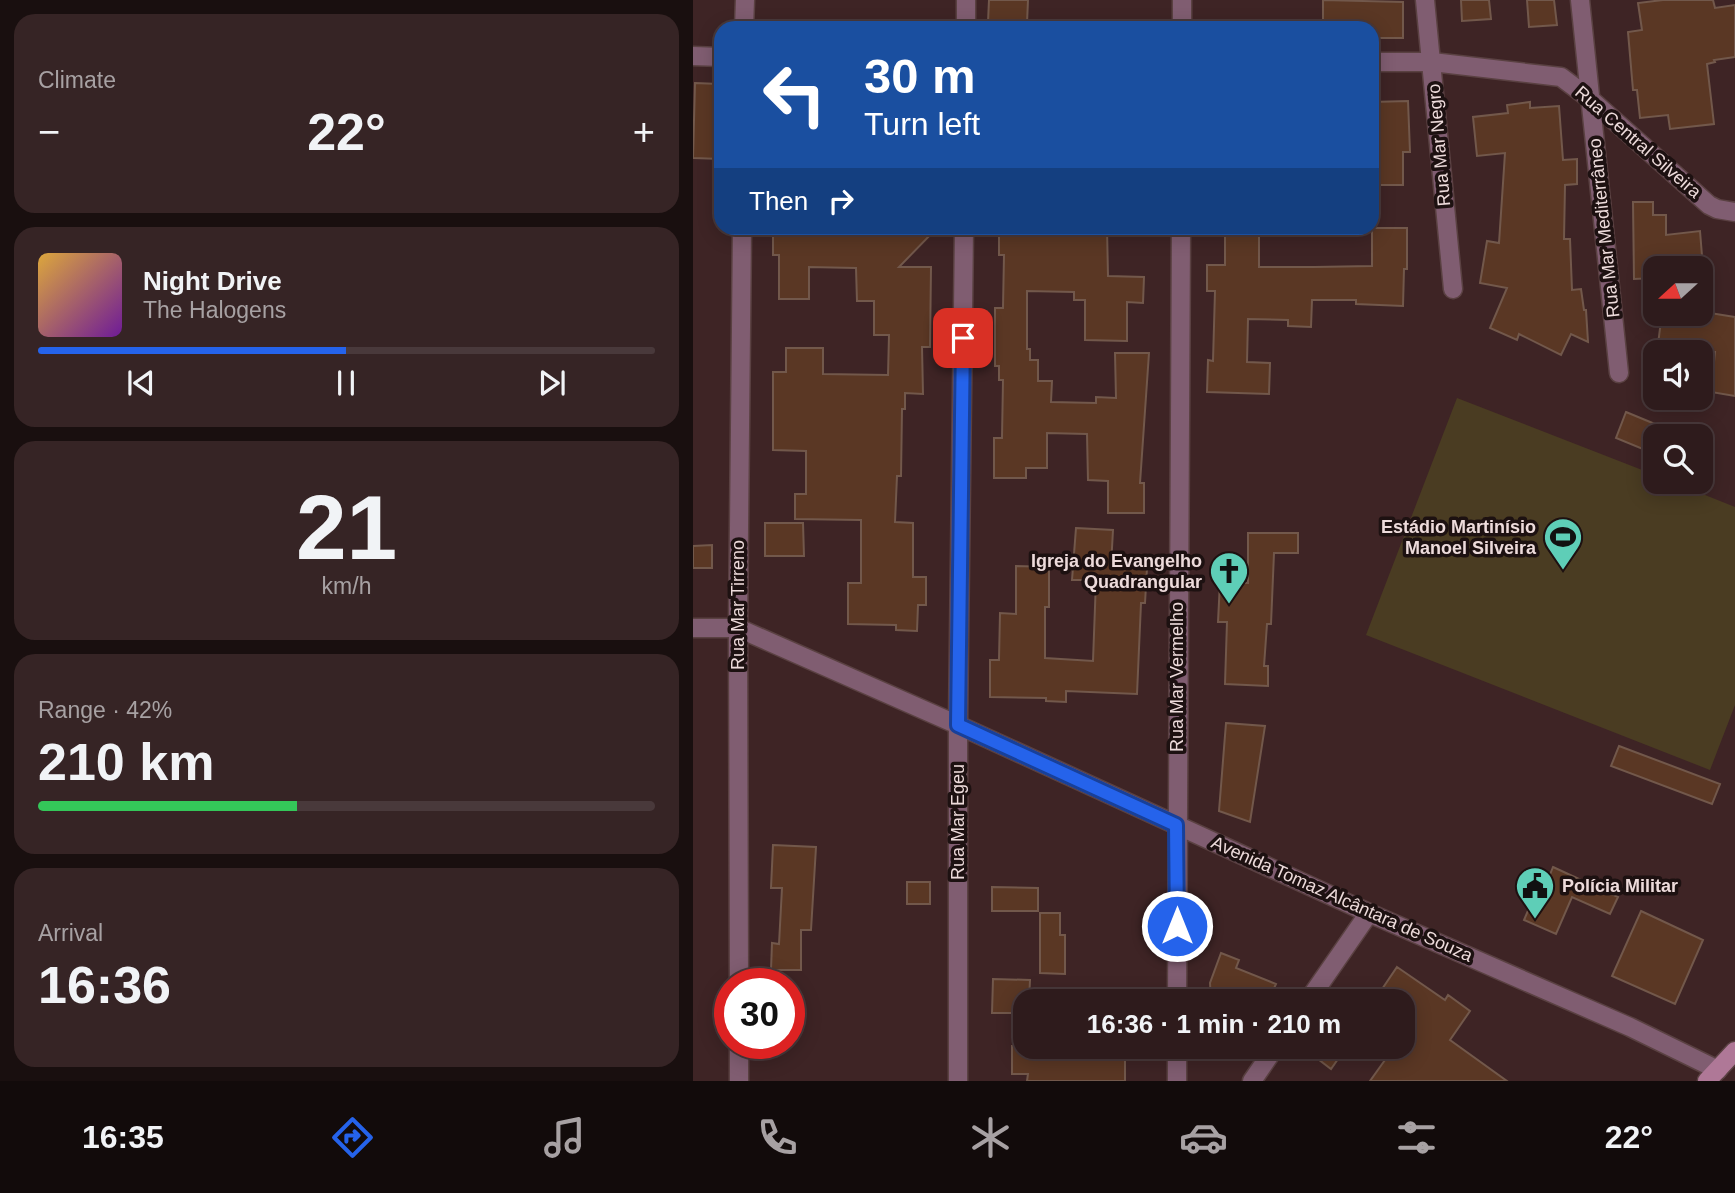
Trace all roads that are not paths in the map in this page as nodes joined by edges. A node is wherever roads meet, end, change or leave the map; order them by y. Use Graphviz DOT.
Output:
graph roads {
  1 [pos="745,0"];
  2 [pos="966,0"];
  3 [pos="1182,0"];
  4 [pos="1425,0"];
  5 [pos="1580,0"];
  6 [pos="744,21"];
  7 [pos="966,21"];
  8 [pos="1182,21"];
  9 [pos="693,56"];
  10 [pos="714,57"];
  11 [pos="1379,62"];
  12 [pos="1432,62"];
  13 [pos="1589,98"];
  14 [pos="1735,212"];
  15 [pos="742,235"];
  16 [pos="964,235"];
  17 [pos="1181,235"];
  18 [pos="1453,289"];
  19 [pos="1619,373"];
  20 [pos="693,628"];
  21 [pos="738,628"];
  22 [pos="958,725"];
  23 [pos="1176,825"];
  24 [pos="1369,912"];
  25 [pos="739,968"];
  26 [pos="1177,989"];
  27 [pos="1316,989"];
  28 [pos="1735,1051"];
  29 [pos="739,1059"];
  30 [pos="1177,1059"];
  31 [pos="1267,1059"];
  32 [pos="1712,1075"];
  33 [pos="739,1081"];
  34 [pos="958,1081"];
  35 [pos="1177,1081"];
  36 [pos="1252,1081"];
  1 -- 6 [label="street"];
  2 -- 7 [label="street"];
  3 -- 8 [label="street"];
  4 -- 12 [label="street, Rua Mar Negro"];
  5 -- 13 [label="street, Rua Mar Mediterrâneo"];
  9 -- 10 [label="street"];
  11 -- 12 [label="street, Rua Central Silveira"];
  12 -- 13 [label="street, Rua Central Silveira"];
  12 -- 18 [label="street, Rua Mar Negro"];
  13 -- 14 [label="street, Rua Central Silveira"];
  13 -- 19 [label="street, Rua Mar Mediterrâneo"];
  15 -- 21 [label="street, Rua Mar Tirreno"];
  16 -- 22 [label="street, Rua Mar Egeu"];
  17 -- 23 [label="street, Rua Mar Vermelho"];
  20 -- 21 [label="street, Avenida Tomaz Alcântara de Souza"];
  21 -- 22 [label="street, Avenida Tomaz Alcântara de Souza"];
  21 -- 25 [label="street, Rua Mar Tirreno"];
  22 -- 23 [label="street, Avenida Tomaz Alcântara de Souza"];
  22 -- 34 [label="street, Rua Mar Egeu"];
  23 -- 24 [label="street, Avenida Tomaz Alcântara de Souza"];
  23 -- 26 [label="street, Rua Mar Vermelho"];
  24 -- 27 [label="street"];
  24 -- 32 [label="street, Avenida Tomaz Alcântara de Souza"];
  28 -- 32 [label="main road"];
  29 -- 33 [label="street"];
  30 -- 35 [label="street"];
  31 -- 36 [label="street"];
}
